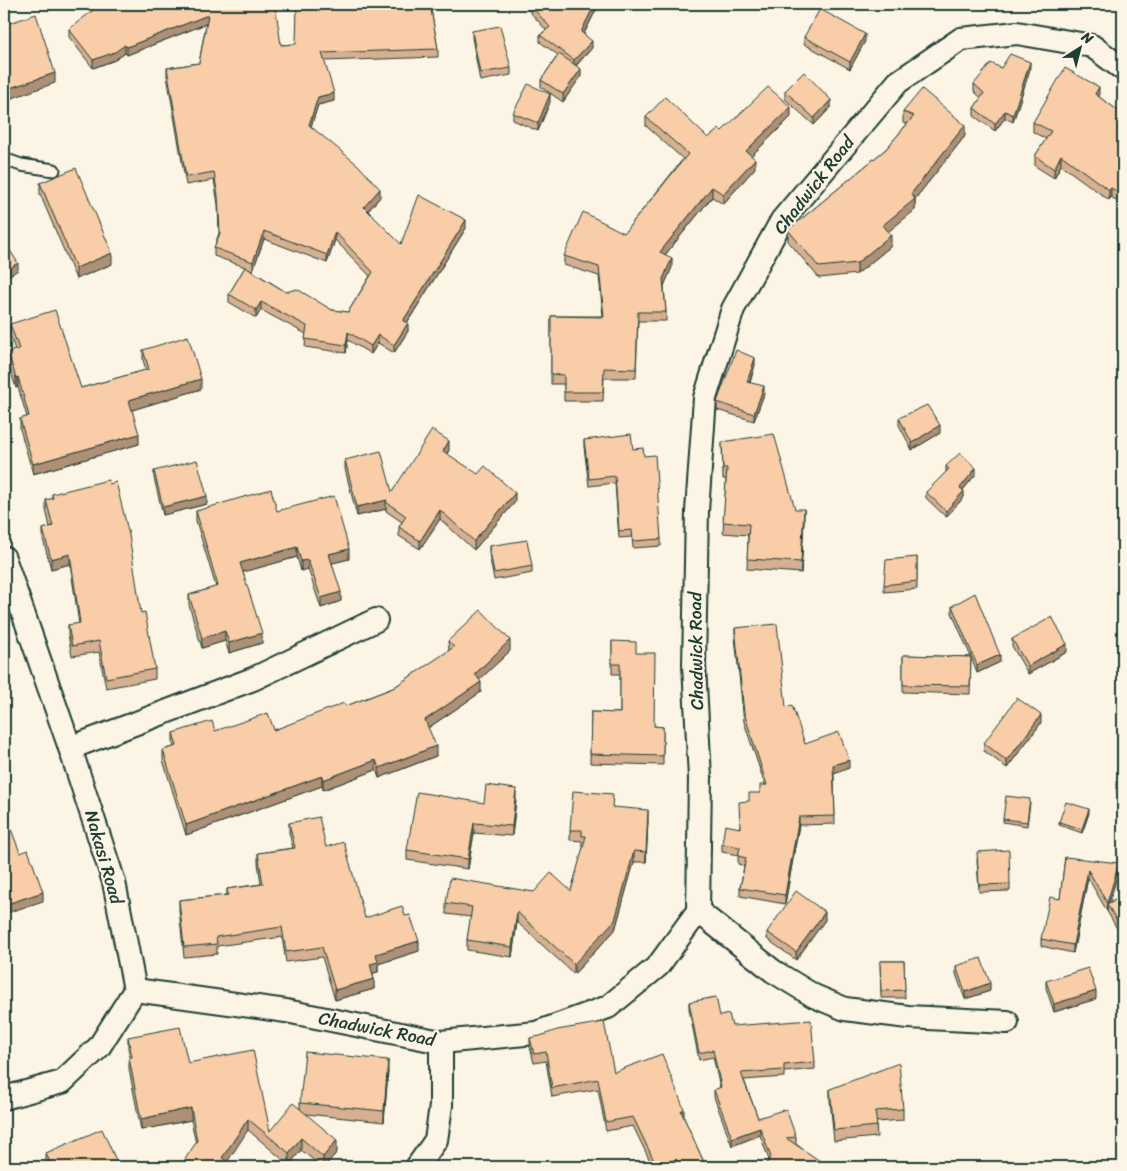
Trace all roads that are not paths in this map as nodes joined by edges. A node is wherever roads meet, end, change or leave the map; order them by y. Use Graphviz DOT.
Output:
graph roads {
  1 [pos="1123,68"];
  2 [pos="4,158"];
  3 [pos="54,170"];
  4 [pos="4,558"];
  5 [pos="376,620"];
  6 [pos="70,748"];
  7 [pos="698,911"];
  8 [pos="135,990"];
  9 [pos="1007,1022"];
  10 [pos="441,1042"];
  11 [pos="4,1098"];
  12 [pos="417,1167"];
  1 -- 7 [label="street, Chadwick Road"];
  2 -- 3 [label="lane"];
  4 -- 6 [label="street, Nakasi Road"];
  5 -- 6 [label="street"];
  6 -- 8 [label="street, Nakasi Road"];
  7 -- 9 [label="street"];
  7 -- 10 [label="street, Chadwick Road"];
  8 -- 10 [label="street, Chadwick Road"];
  8 -- 11 [label="street"];
  10 -- 12 [label="street"];
}
